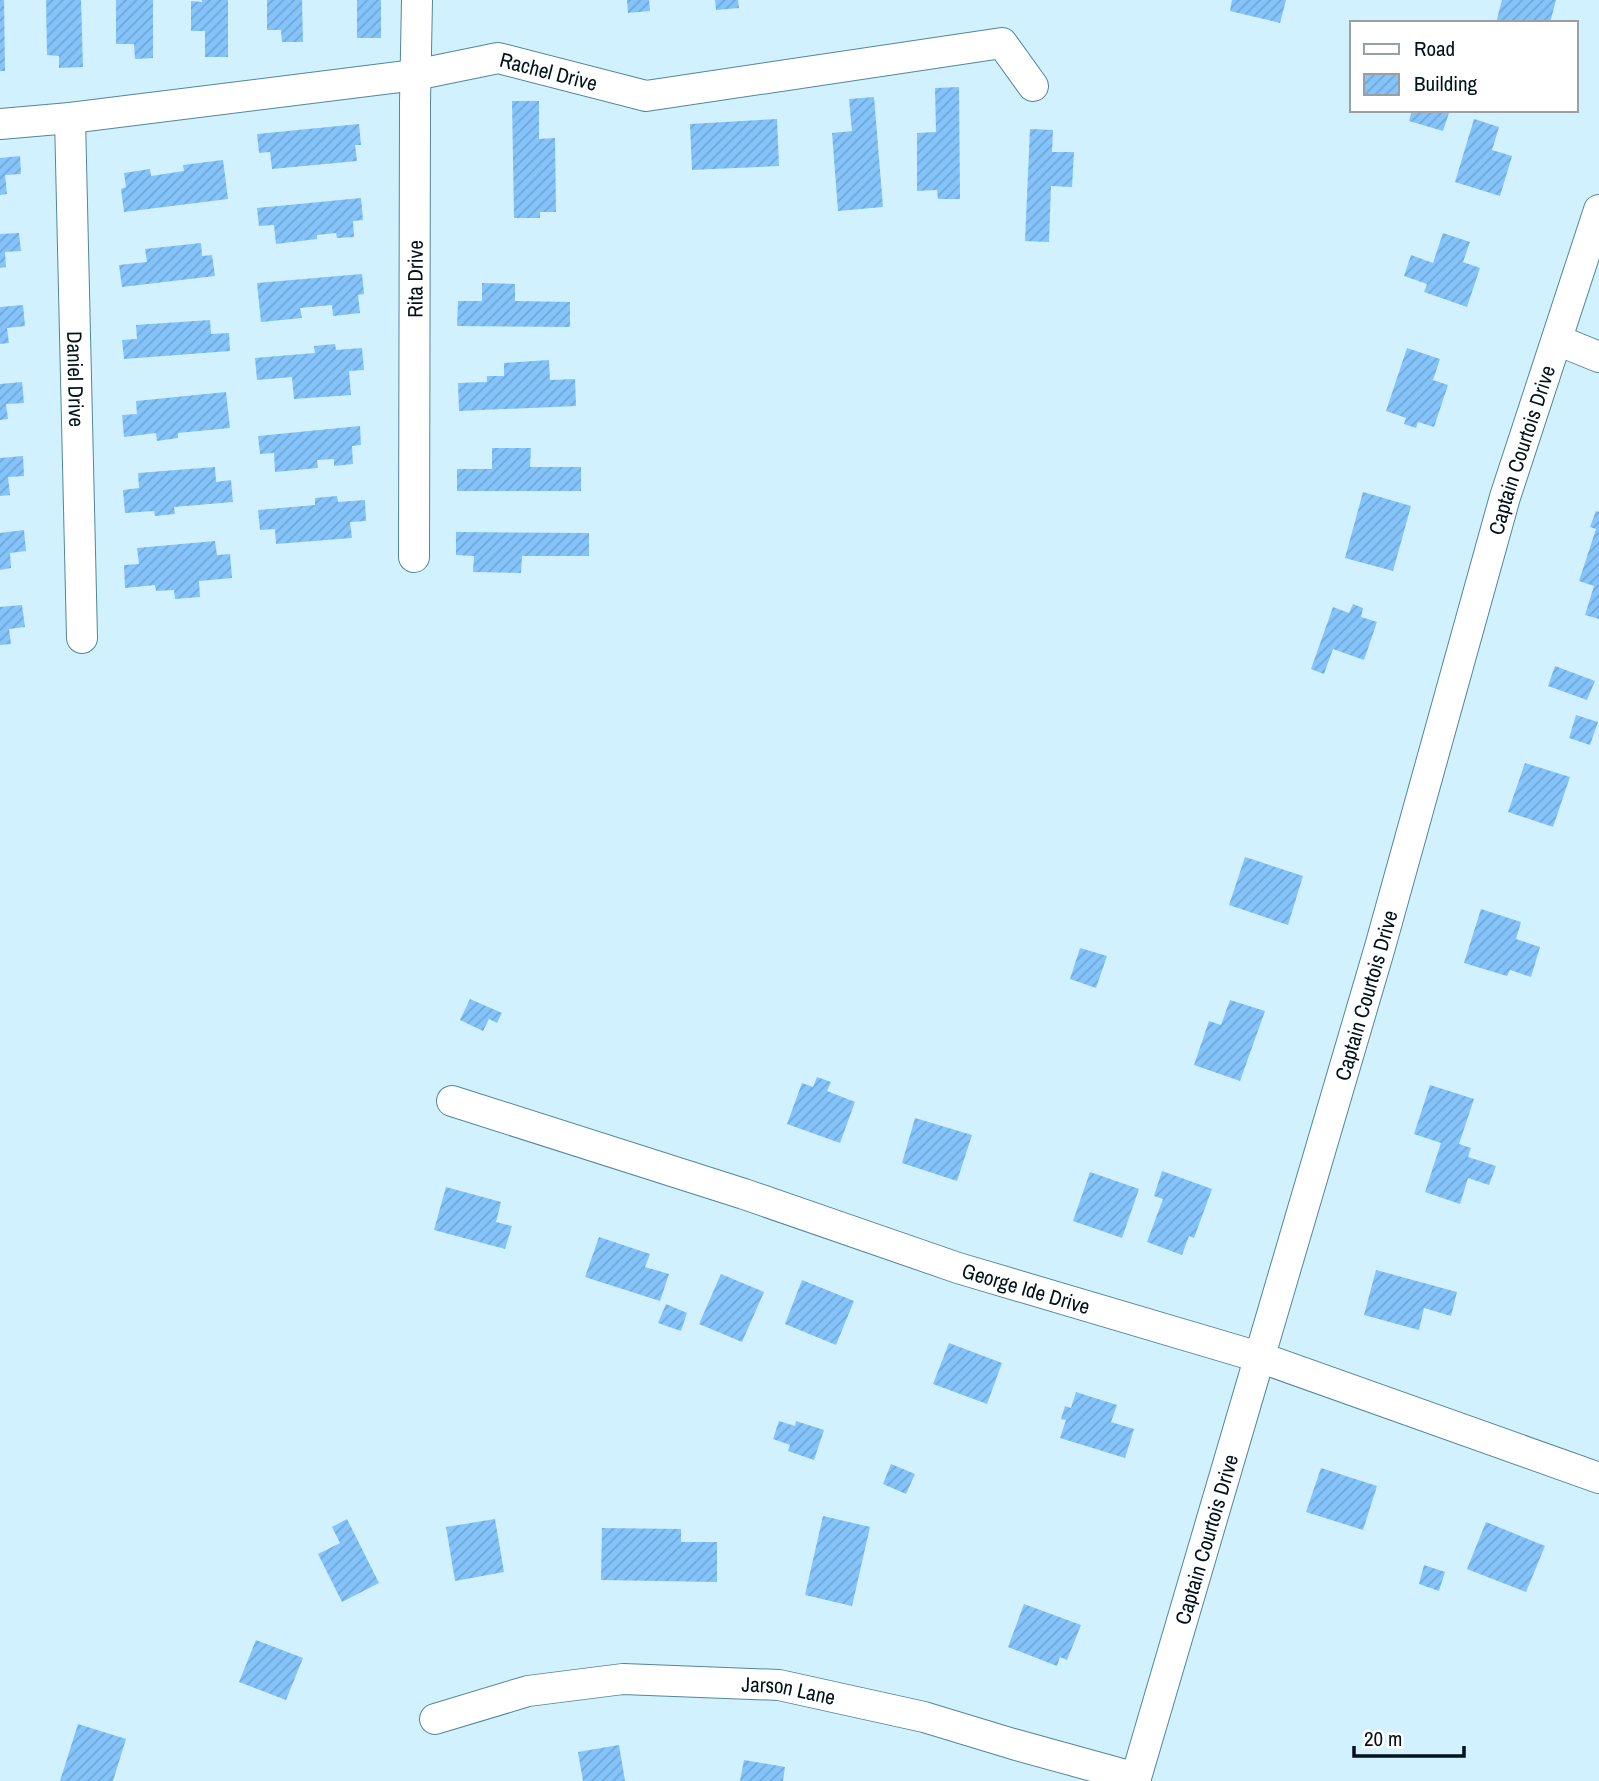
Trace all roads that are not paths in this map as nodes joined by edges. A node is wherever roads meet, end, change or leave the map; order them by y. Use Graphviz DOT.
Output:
graph roads {
  1 [pos="417,0"];
  2 [pos="415,75"];
  3 [pos="1033,86"];
  4 [pos="70,118"];
  5 [pos="0,124"];
  6 [pos="1599,211"];
  7 [pos="1557,340"];
  8 [pos="1599,357"];
  9 [pos="414,557"];
  10 [pos="82,638"];
  11 [pos="452,1101"];
  12 [pos="1259,1357"];
  13 [pos="1599,1478"];
  14 [pos="435,1719"];
  15 [pos="1136,1779"];
  1 -- 2 [label="street, Rita Drive"];
  2 -- 3 [label="street, Rachel Drive"];
  2 -- 4 [label="street, Rachel Drive"];
  2 -- 9 [label="street, Rita Drive"];
  4 -- 5 [label="street, Rachel Drive"];
  4 -- 10 [label="street, Daniel Drive"];
  6 -- 7 [label="street, Captain Courtois Drive"];
  7 -- 8 [label="street"];
  7 -- 12 [label="street, Captain Courtois Drive"];
  11 -- 12 [label="street, George Ide Drive"];
  12 -- 13 [label="street, George Ide Drive"];
  12 -- 15 [label="street, Captain Courtois Drive"];
  14 -- 15 [label="street, Jarson Lane"];
}
